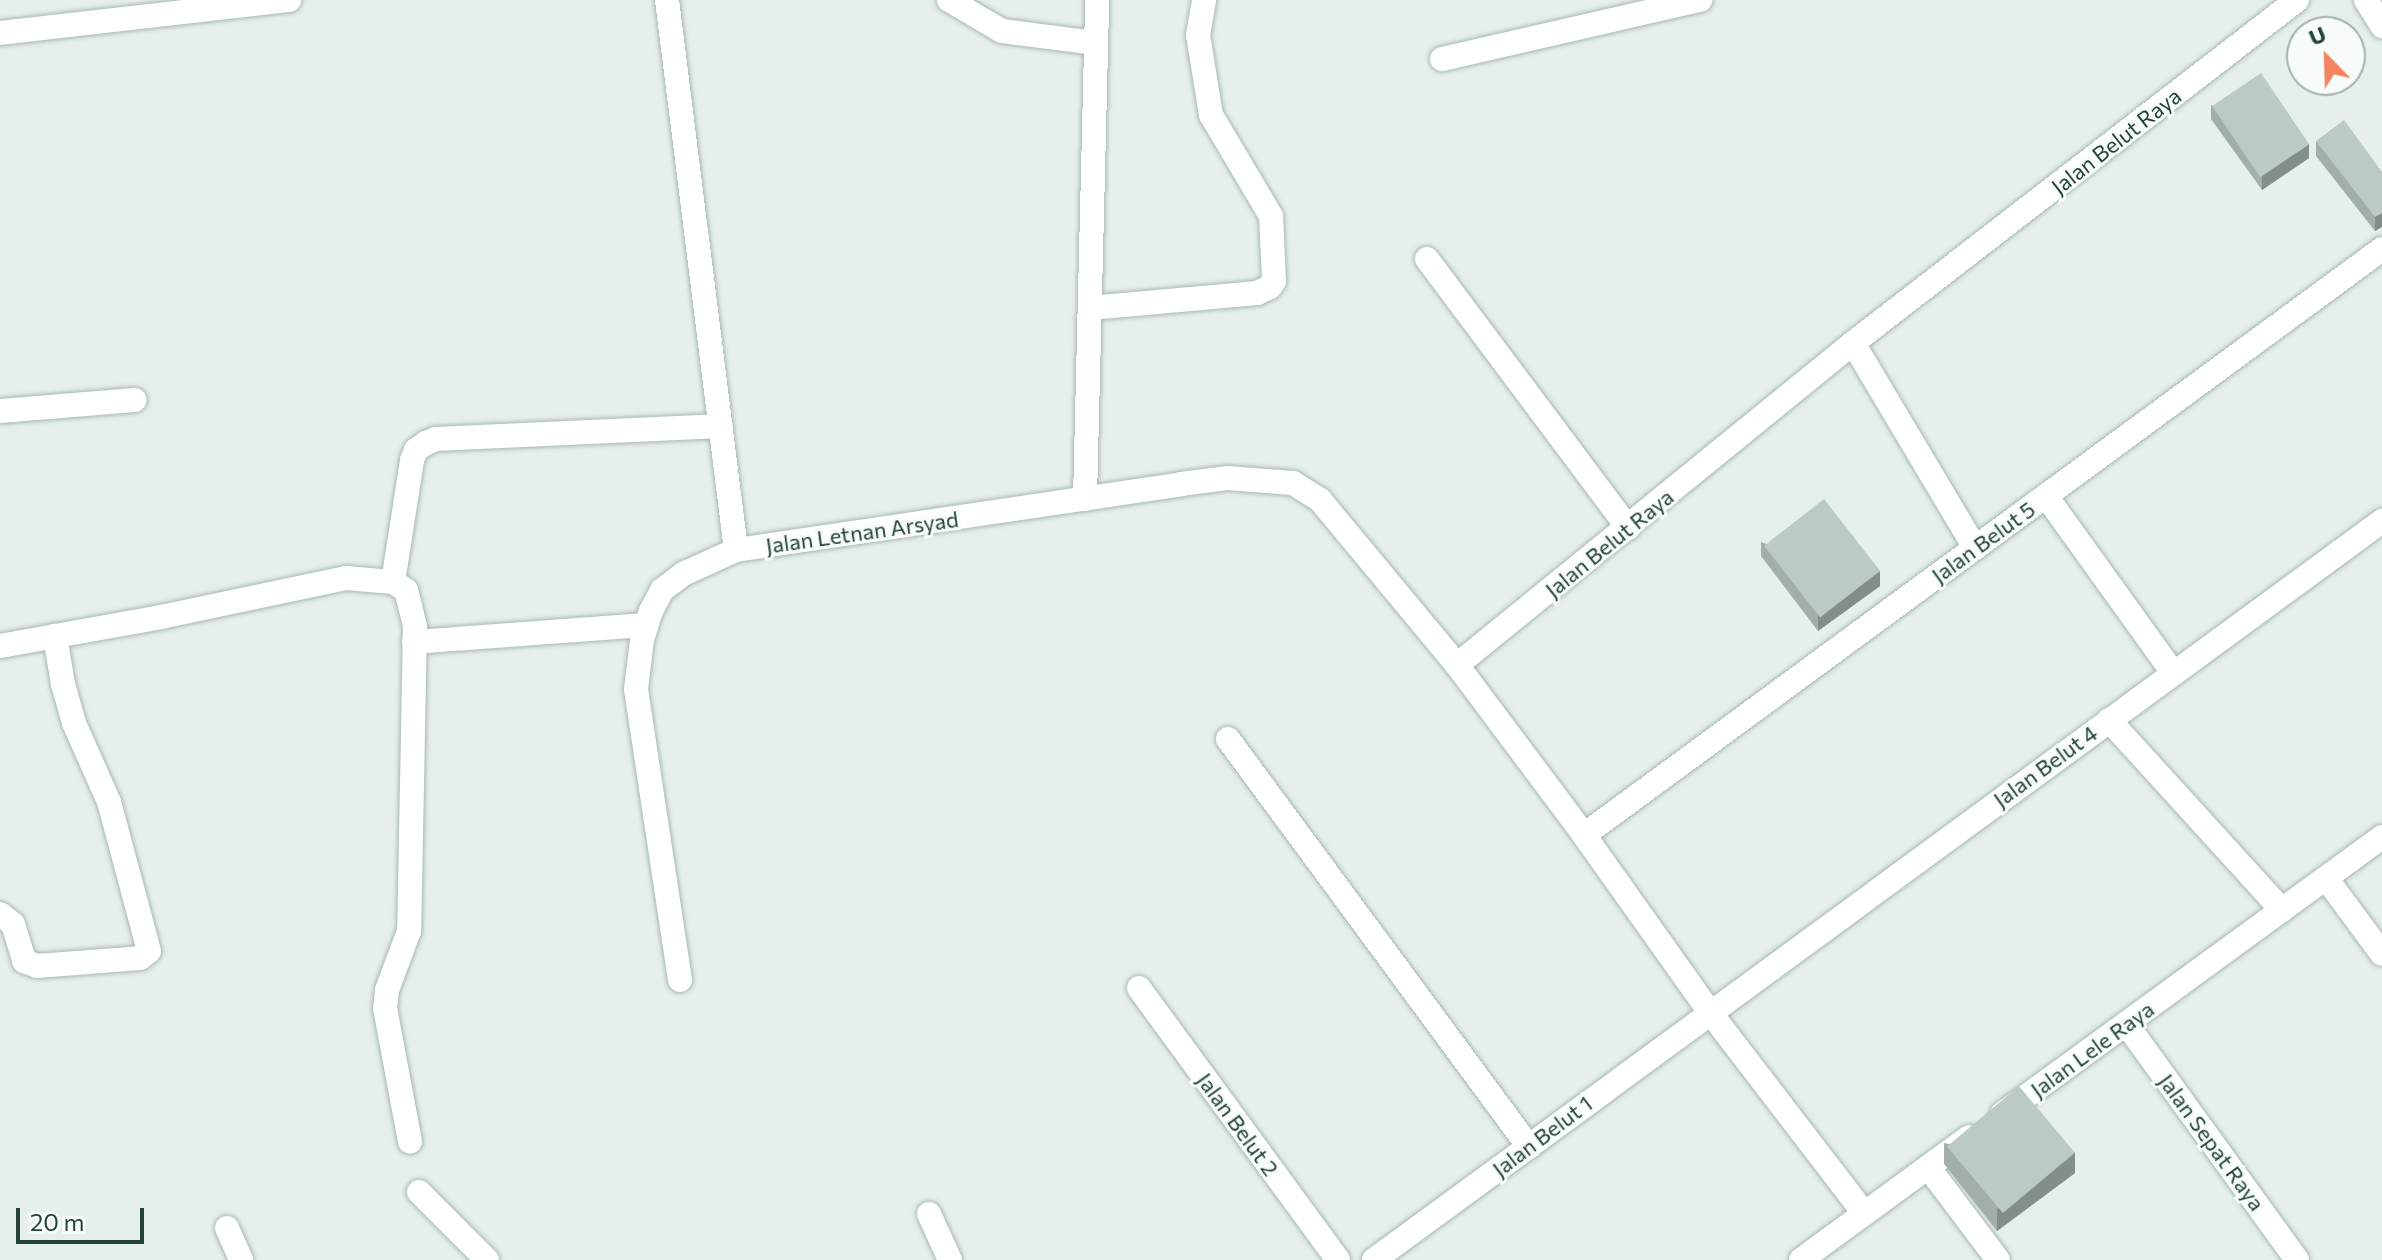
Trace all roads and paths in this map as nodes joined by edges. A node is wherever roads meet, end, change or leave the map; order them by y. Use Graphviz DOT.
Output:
graph roads {
  1 [pos="289,0"];
  2 [pos="667,0"];
  3 [pos="949,0"];
  4 [pos="1097,0"];
  5 [pos="1204,0"];
  6 [pos="1700,0"];
  7 [pos="2297,0"];
  8 [pos="2366,0"];
  9 [pos="163,8"];
  10 [pos="2382,26"];
  11 [pos="0,33"];
  12 [pos="1096,43"];
  13 [pos="1442,59"];
  14 [pos="2382,249"];
  15 [pos="1427,259"];
  16 [pos="1090,308"];
  17 [pos="1853,343"];
  18 [pos="135,400"];
  19 [pos="0,411"];
  20 [pos="721,426"];
  21 [pos="2046,496"];
  22 [pos="1085,499"];
  23 [pos="2382,521"];
  24 [pos="1628,528"];
  25 [pos="1975,548"];
  26 [pos="736,550"];
  27 [pos="393,582"];
  28 [pos="646,625"];
  29 [pos="55,636"];
  30 [pos="414,642"];
  31 [pos="0,646"];
  32 [pos="1457,665"];
  33 [pos="2173,673"];
  34 [pos="2109,720"];
  35 [pos="1228,739"];
  36 [pos="1584,835"];
  37 [pos="2382,837"];
  38 [pos="2326,878"];
  39 [pos="2282,910"];
  40 [pos="0,914"];
  41 [pos="2382,954"];
  42 [pos="680,980"];
  43 [pos="1139,988"];
  44 [pos="1709,1011"];
  45 [pos="2127,1025"];
  46 [pos="410,1142"];
  47 [pos="1529,1147"];
  48 [pos="1928,1167"];
  49 [pos="419,1192"];
  50 [pos="1864,1213"];
  51 [pos="929,1214"];
  52 [pos="227,1228"];
  53 [pos="241,1260"];
  54 [pos="487,1260"];
  55 [pos="950,1260"];
  56 [pos="1338,1260"];
  57 [pos="1374,1260"];
  58 [pos="1801,1260"];
  59 [pos="1998,1260"];
  60 [pos="2297,1260"];
  1 -- 9 [label="street"];
  2 -- 20 [label="street, Jalan Letnan Arsyad"];
  3 -- 12 [label="street"];
  4 -- 12 [label="street"];
  5 -- 16 [label="street"];
  6 -- 13 [label="street"];
  7 -- 17 [label="street, Jalan Belut Raya"];
  8 -- 10 [label="street"];
  9 -- 11 [label="street"];
  12 -- 16 [label="street"];
  14 -- 21 [label="street, Jalan Belut 5"];
  15 -- 24 [label="street"];
  16 -- 22 [label="street"];
  17 -- 24 [label="street, Jalan Belut Raya"];
  17 -- 25 [label="street"];
  18 -- 19 [label="street"];
  20 -- 26 [label="street, Jalan Letnan Arsyad"];
  20 -- 27 [label="street"];
  21 -- 25 [label="street, Jalan Belut 5"];
  21 -- 33 [label="street"];
  22 -- 26 [label="street, Jalan Letnan Arsyad"];
  22 -- 32 [label="street, Jalan Letnan Arsyad"];
  23 -- 33 [label="street, Jalan Belut 4"];
  24 -- 32 [label="street, Jalan Belut Raya"];
  25 -- 36 [label="street, Jalan Belut 5"];
  26 -- 28 [label="street"];
  27 -- 29 [label="street"];
  27 -- 30 [label="street"];
  28 -- 30 [label="street"];
  28 -- 42 [label="street"];
  29 -- 31 [label="street"];
  29 -- 40 [label="street"];
  30 -- 46 [label="street"];
  32 -- 36 [label="street"];
  33 -- 34 [label="street, Jalan Belut 4"];
  34 -- 39 [label="street"];
  34 -- 44 [label="street, Jalan Belut 4"];
  35 -- 47 [label="street"];
  36 -- 44 [label="street"];
  37 -- 38 [label="street, Jalan Lele Raya"];
  38 -- 39 [label="street, Jalan Lele Raya"];
  38 -- 41 [label="street"];
  39 -- 45 [label="street, Jalan Lele Raya"];
  43 -- 56 [label="street, Jalan Belut 2"];
  44 -- 47 [label="street, Jalan Belut 1"];
  44 -- 50 [label="street"];
  45 -- 48 [label="street, Jalan Lele Raya"];
  45 -- 60 [label="street, Jalan Sepat Raya"];
  47 -- 57 [label="street, Jalan Belut 1"];
  48 -- 50 [label="street, Jalan Lele Raya"];
  48 -- 59 [label="street"];
  49 -- 54 [label="street"];
  50 -- 58 [label="street, Jalan Lele Raya"];
  51 -- 55 [label="street"];
  52 -- 53 [label="street"];
}
